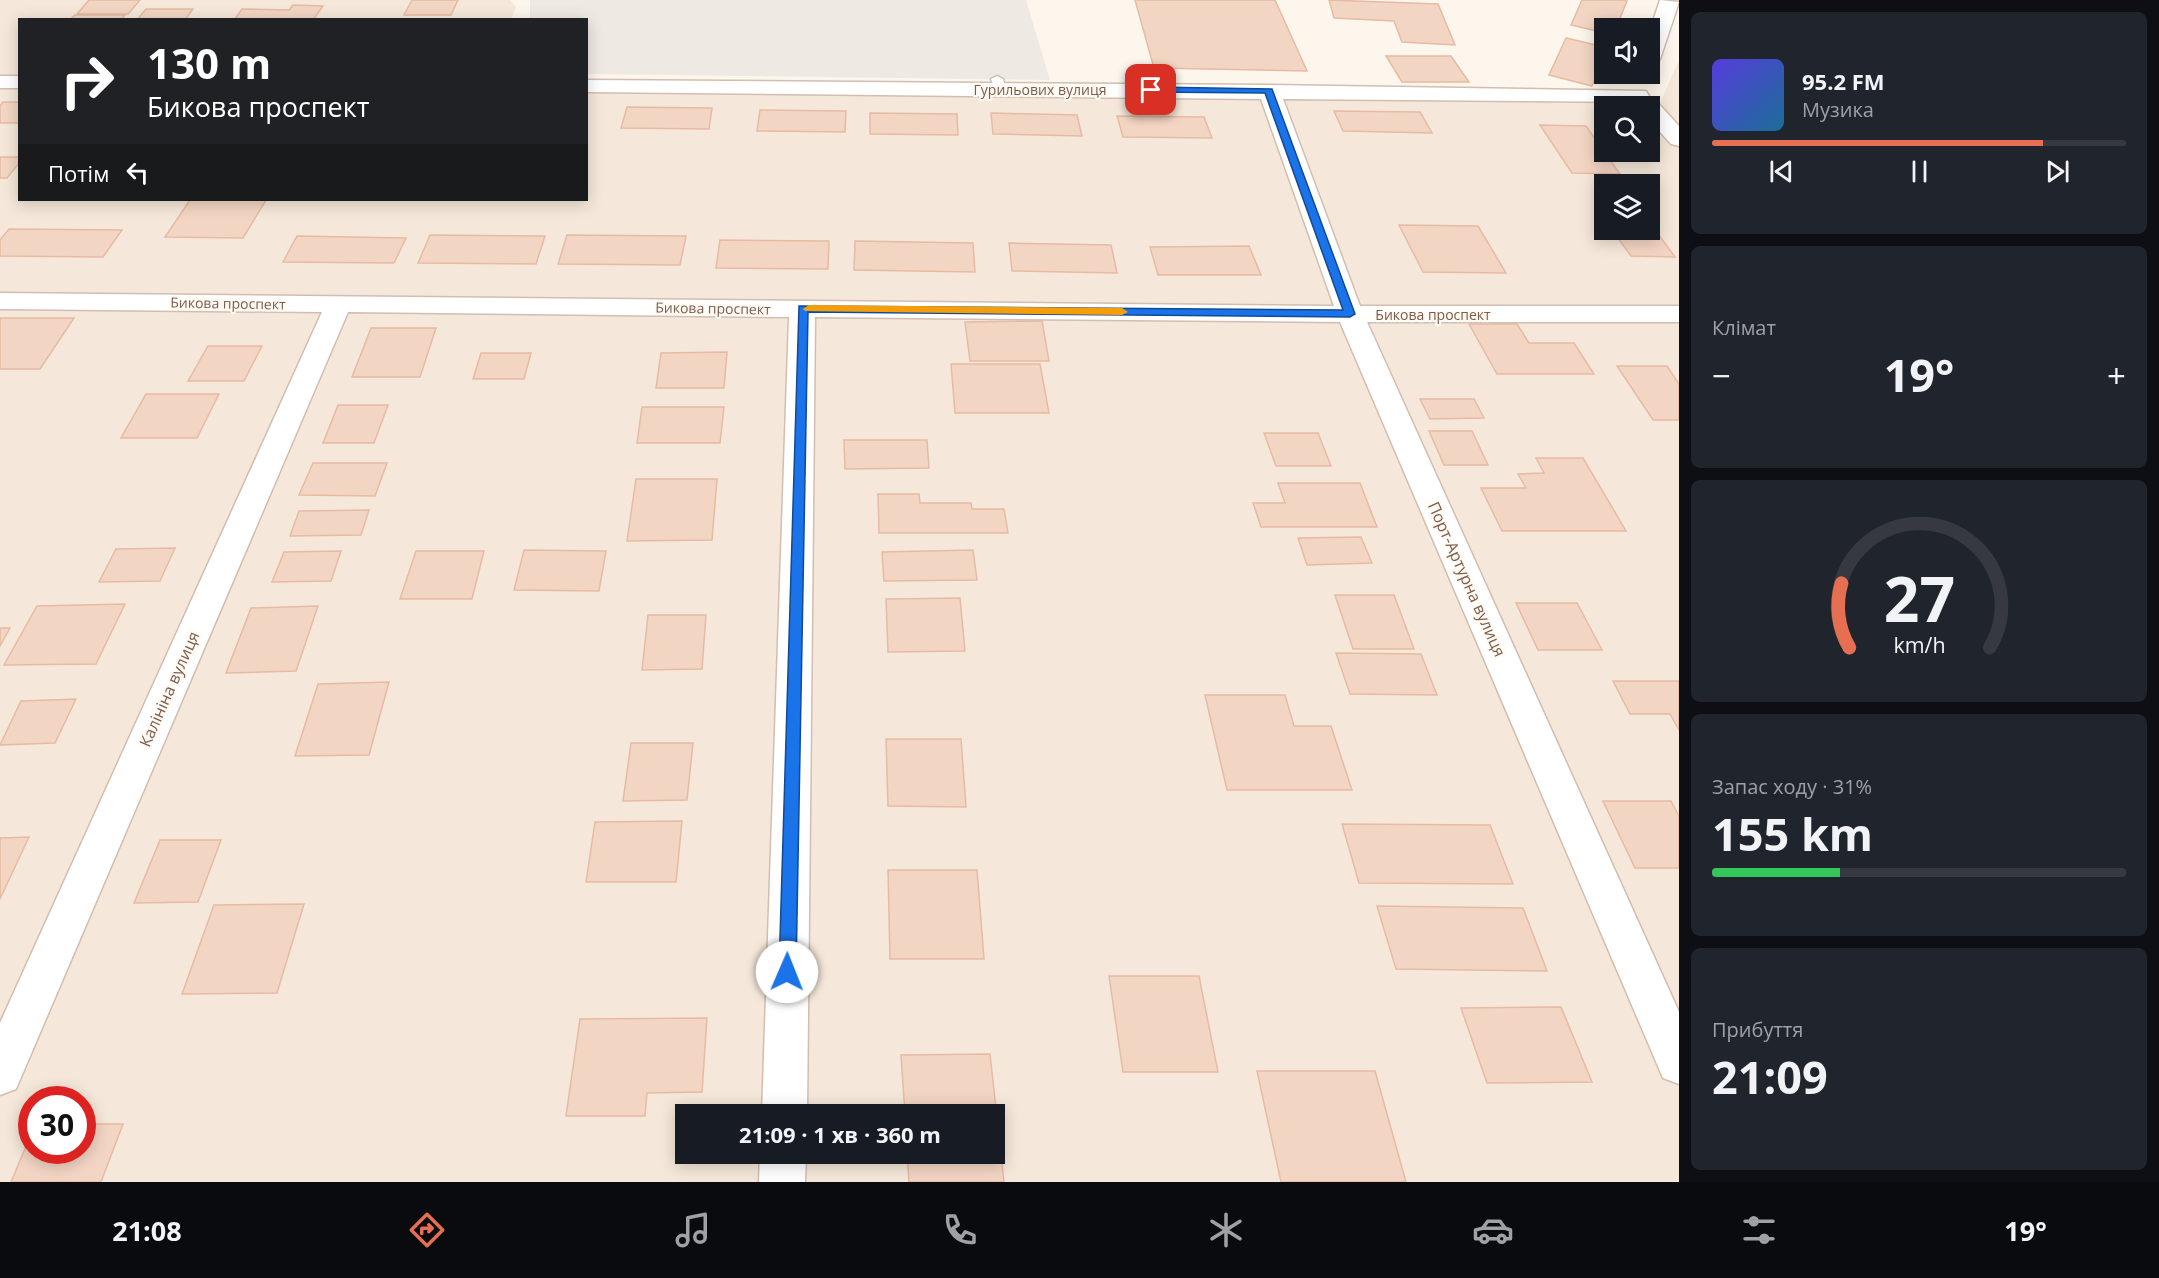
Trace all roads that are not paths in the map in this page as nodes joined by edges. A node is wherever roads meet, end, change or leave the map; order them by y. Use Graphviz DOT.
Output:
graph roads {
  1 [pos="1670,0"];
  2 [pos="1660,30"];
  3 [pos="0,82"];
  4 [pos="18,82"];
  5 [pos="588,86"];
  6 [pos="1269,91"];
  7 [pos="1594,101"];
  8 [pos="1660,119"];
  9 [pos="1679,140"];
  10 [pos="0,301"];
  11 [pos="338,304"];
  12 [pos="802,309"];
  13 [pos="1350,314"];
  14 [pos="1679,314"];
  15 [pos="1679,1062"];
  16 [pos="0,1073"];
  17 [pos="784,1104"];
  18 [pos="783,1164"];
  19 [pos="782,1182"];
  1 -- 2 [label="street"];
  3 -- 4 [label="street"];
  5 -- 6 [label="street, Гурильових вулиця"];
  6 -- 7 [label="street, Гурильових вулиця"];
  6 -- 13 [label="street, Порт-Артурна вулиця"];
  8 -- 9 [label="street"];
  10 -- 11 [label="street, Бикова проспект"];
  11 -- 12 [label="street, Бикова проспект"];
  11 -- 16 [label="street, Калініна вулиця"];
  12 -- 13 [label="street, Бикова проспект"];
  12 -- 17 [label="street"];
  13 -- 14 [label="street, Бикова проспект"];
  13 -- 15 [label="street, Порт-Артурна вулиця"];
  18 -- 19 [label="street"];
}
